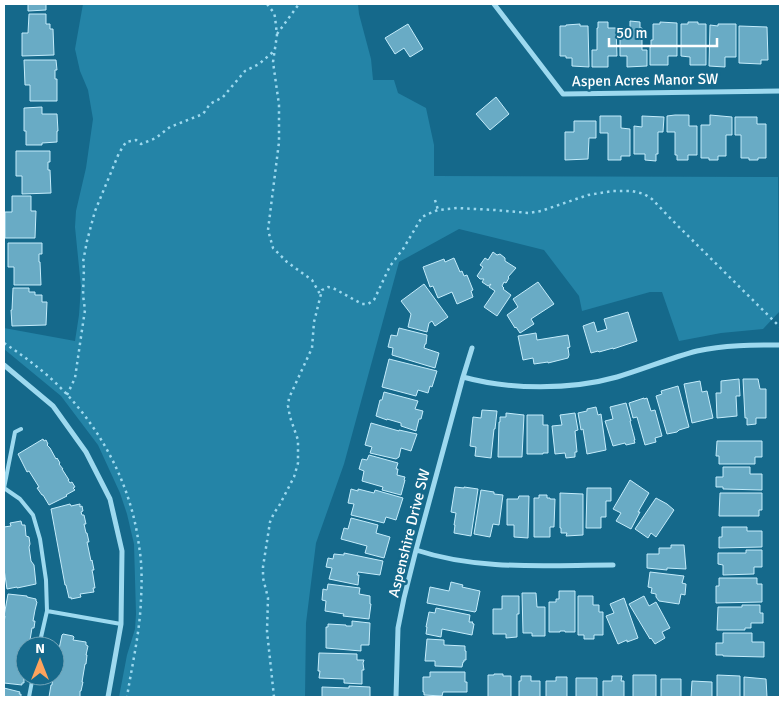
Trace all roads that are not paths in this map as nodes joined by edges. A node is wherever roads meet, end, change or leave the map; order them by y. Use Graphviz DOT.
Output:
graph roads {
  1 [pos="494,4"];
  2 [pos="780,91"];
  3 [pos="780,345"];
  4 [pos="472,348"];
  5 [pos="4,365"];
  6 [pos="463,377"];
  7 [pos="21,429"];
  8 [pos="4,488"];
  9 [pos="416,550"];
  10 [pos="613,565"];
  11 [pos="46,611"];
  12 [pos="121,624"];
  13 [pos="42,636"];
  14 [pos="108,697"];
  15 [pos="396,697"];
  1 -- 2 [label="street, Aspen Acres Manor SW"];
  3 -- 6 [label="street"];
  4 -- 6 [label="street, Aspenshire Drive SW"];
  5 -- 12 [label="street"];
  6 -- 9 [label="street, Aspenshire Drive SW"];
  7 -- 8 [label="lane"];
  8 -- 11 [label="lane"];
  9 -- 10 [label="street"];
  9 -- 15 [label="street, Aspenshire Drive SW"];
  11 -- 12 [label="lane"];
  11 -- 13 [label="lane"];
  12 -- 14 [label="street"];
}
